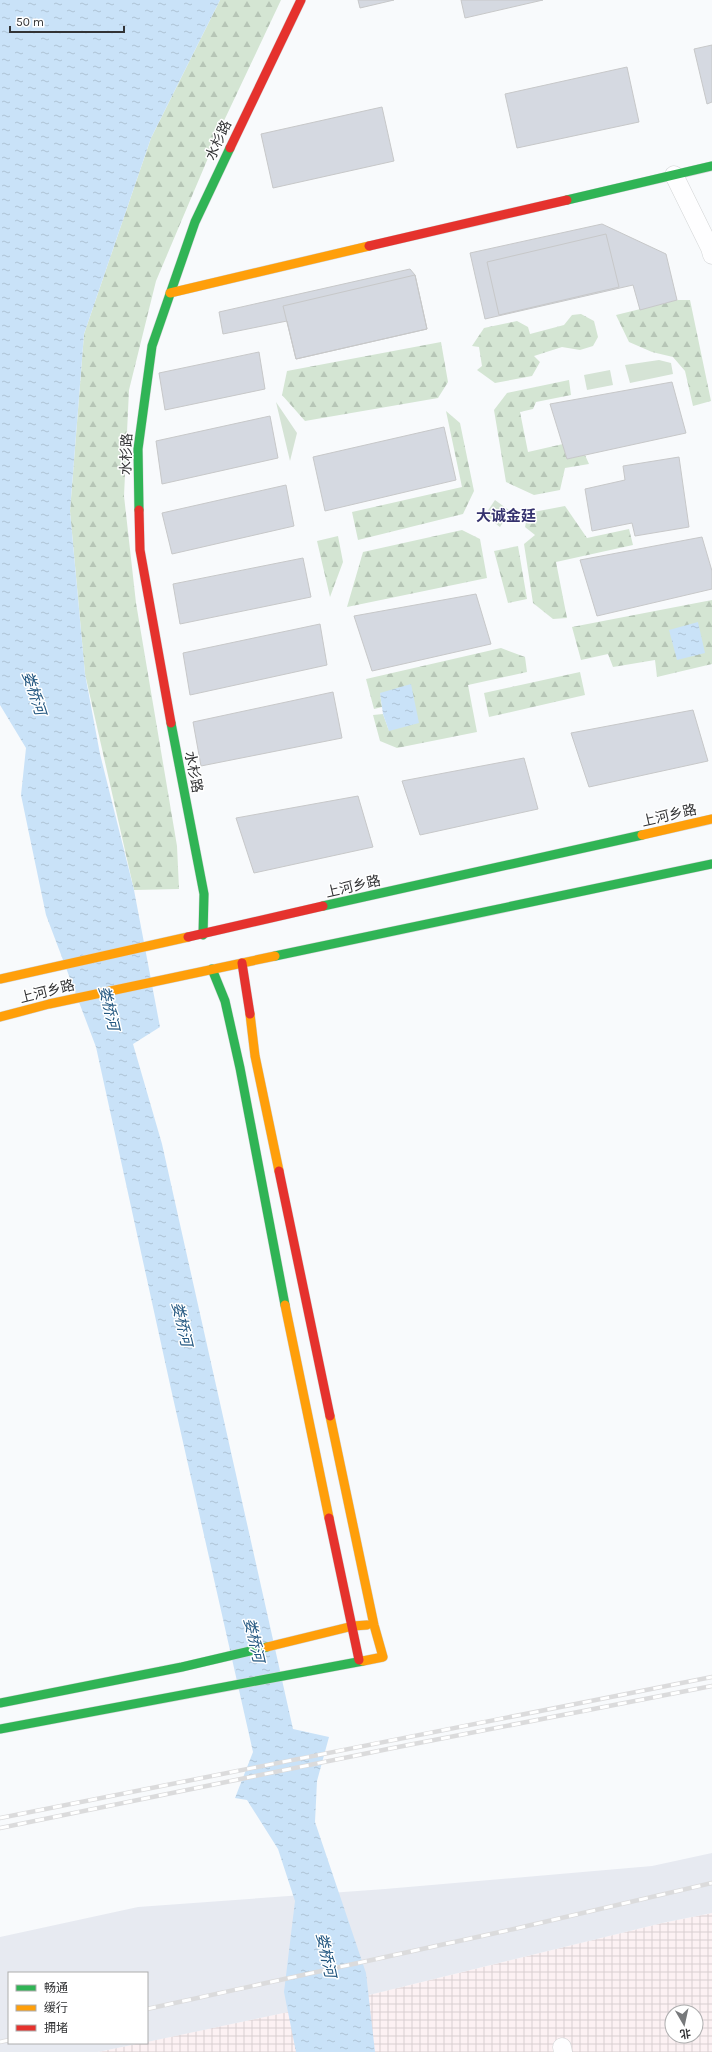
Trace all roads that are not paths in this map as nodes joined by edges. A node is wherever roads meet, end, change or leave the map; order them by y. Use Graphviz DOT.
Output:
graph roads {
  1 [pos="301,0"];
  2 [pos="712,166"];
  3 [pos="674,175"];
  4 [pos="712,254"];
  5 [pos="170,293"];
  6 [pos="712,820"];
  7 [pos="712,864"];
  8 [pos="203,935"];
  9 [pos="242,963"];
  10 [pos="212,969"];
  11 [pos="0,979"];
  12 [pos="0,1018"];
  13 [pos="374,1625"];
  14 [pos="353,1626"];
  15 [pos="359,1660"];
  16 [pos="0,1703"];
  17 [pos="0,1729"];
  1 -- 5 [label="street, 水杉路"];
  2 -- 3 [label="street"];
  3 -- 4 [label="street"];
  3 -- 5 [label="street"];
  5 -- 8 [label="street, 水杉路"];
  6 -- 8 [label="street, 上河乡路"];
  7 -- 9 [label="street, 上河乡路"];
  8 -- 11 [label="street, 上河乡路"];
  9 -- 10 [label="street, 上河乡路"];
  9 -- 13 [label="street"];
  10 -- 12 [label="street, 上河乡路"];
  10 -- 14 [label="street"];
  13 -- 14 [label="street"];
  13 -- 15 [label="street"];
  14 -- 15 [label="street"];
  14 -- 16 [label="street"];
  15 -- 17 [label="street"];
}
